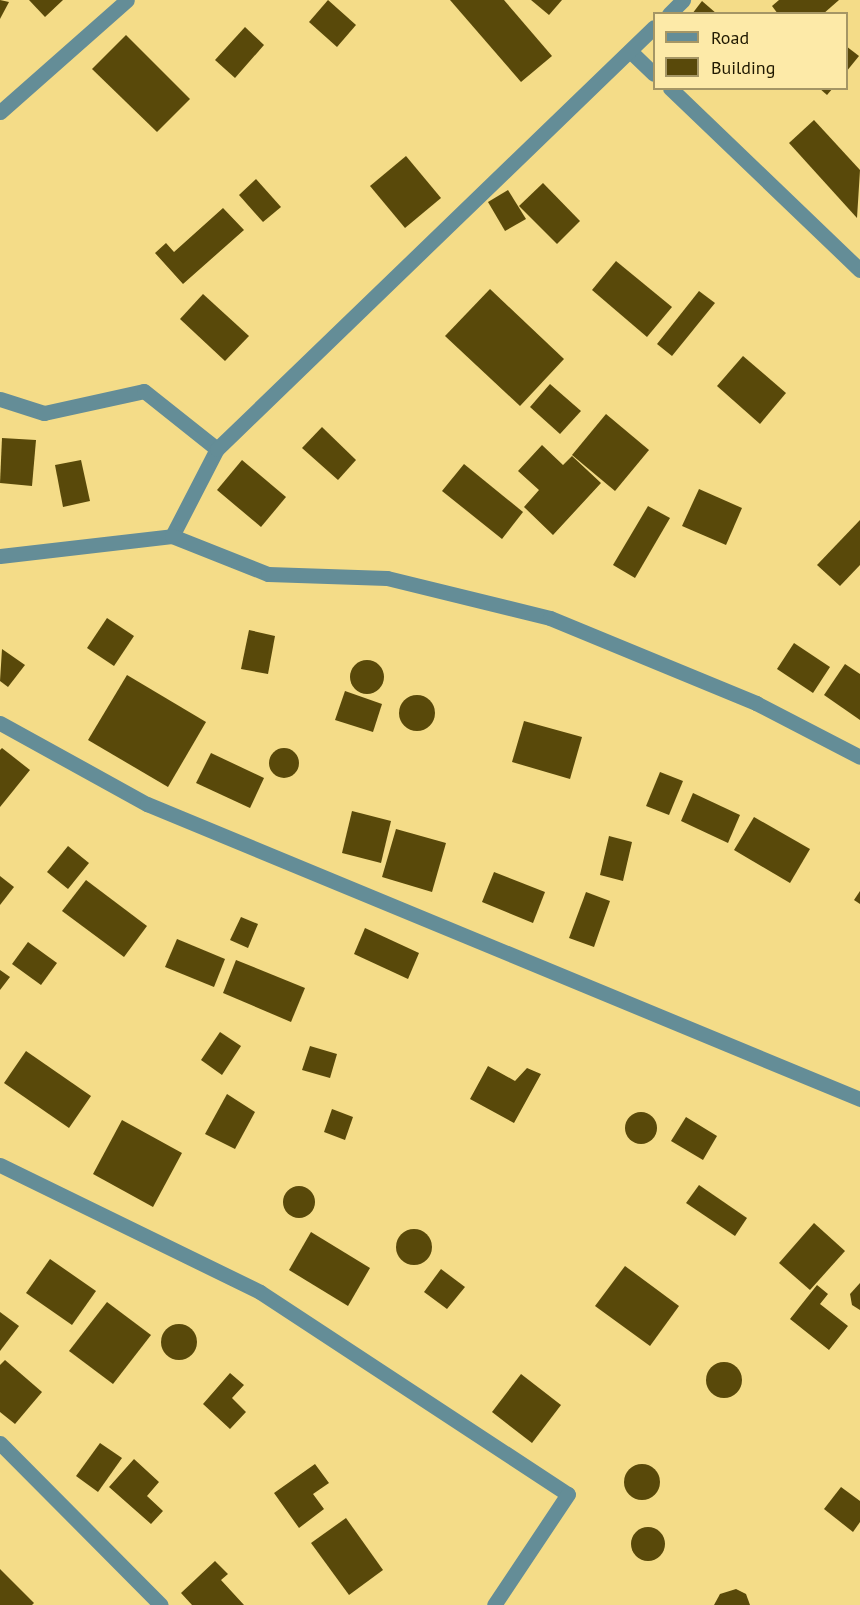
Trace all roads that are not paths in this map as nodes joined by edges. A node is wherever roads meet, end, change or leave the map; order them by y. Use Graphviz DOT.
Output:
graph roads {
  1 [pos="127,0"];
  2 [pos="682,0"];
  3 [pos="671,12"];
  4 [pos="653,28"];
  5 [pos="630,51"];
  6 [pos="653,73"];
  7 [pos="671,90"];
  8 [pos="0,112"];
  9 [pos="860,270"];
  10 [pos="0,399"];
  11 [pos="217,450"];
  12 [pos="172,536"];
  13 [pos="0,556"];
  14 [pos="0,723"];
  15 [pos="860,757"];
  16 [pos="860,1099"];
  17 [pos="0,1165"];
  18 [pos="0,1443"];
  19 [pos="160,1605"];
  20 [pos="494,1605"];
  1 -- 8 [label="street"];
  2 -- 3 [label="street"];
  4 -- 5 [label="street"];
  5 -- 6 [label="street"];
  5 -- 11 [label="street"];
  7 -- 9 [label="street"];
  10 -- 11 [label="street"];
  11 -- 12 [label="street"];
  12 -- 13 [label="street"];
  12 -- 15 [label="street"];
  14 -- 16 [label="street"];
  17 -- 20 [label="street"];
  18 -- 19 [label="street"];
}
